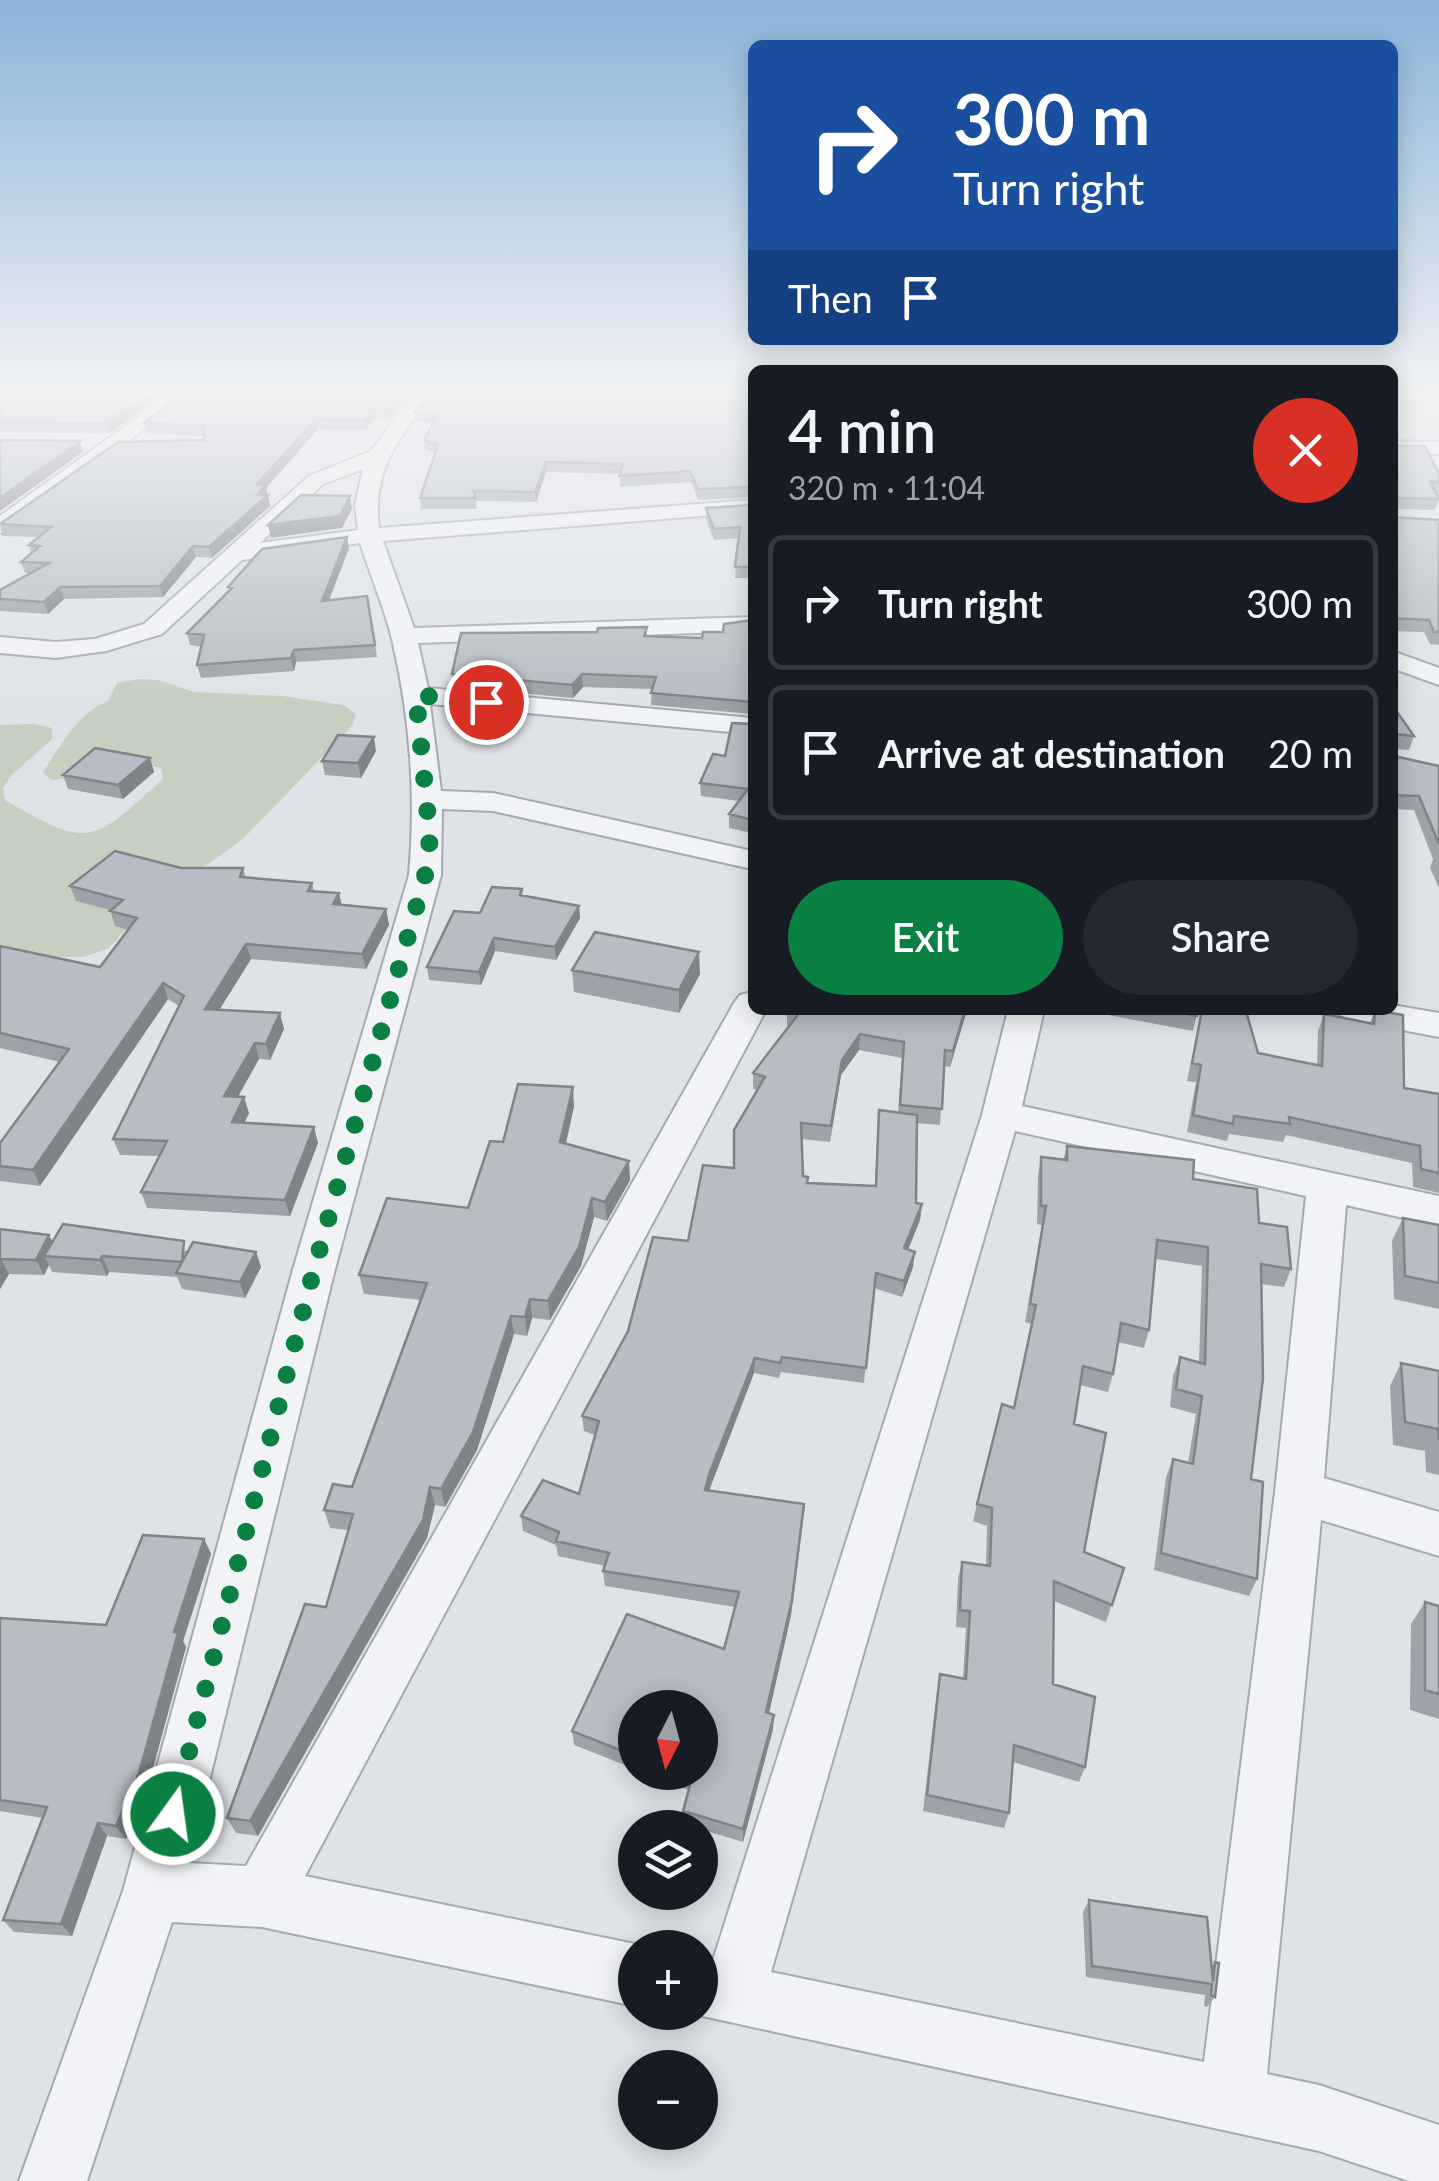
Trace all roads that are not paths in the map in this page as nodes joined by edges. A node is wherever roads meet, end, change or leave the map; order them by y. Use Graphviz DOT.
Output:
graph roads {
  1 [pos="26,497"];
  2 [pos="41,497"];
  3 [pos="299,497"];
  4 [pos="367,497"];
  5 [pos="0,498"];
  6 [pos="748,506"];
  7 [pos="0,526"];
  8 [pos="371,535"];
  9 [pos="240,553"];
  10 [pos="748,624"];
  11 [pos="404,636"];
  12 [pos="0,645"];
  13 [pos="1398,661"];
  14 [pos="1439,677"];
  15 [pos="416,695"];
  16 [pos="748,726"];
  17 [pos="424,799"];
  18 [pos="748,859"];
  19 [pos="748,1009"];
  20 [pos="1025,1015"];
  21 [pos="1383,1015"];
  22 [pos="1439,1025"];
  23 [pos="1002,1115"];
  24 [pos="1326,1186"];
  25 [pos="1439,1211"];
  26 [pos="1299,1492"];
  27 [pos="1439,1534"];
  28 [pos="153,1892"];
  29 [pos="262,1897"];
  30 [pos="618,1971"];
  31 [pos="718,1986"];
  32 [pos="718,1992"];
  33 [pos="1232,2100"];
  34 [pos="1439,2158"];
  35 [pos="54,2181"];
  1 -- 5 [label="street"];
  2 -- 7 [label="street"];
  3 -- 9 [label="street"];
  4 -- 8 [label="street"];
  6 -- 8 [label="street"];
  8 -- 9 [label="street"];
  8 -- 11 [label="street"];
  9 -- 12 [label="street"];
  10 -- 11 [label="street"];
  11 -- 15 [label="street"];
  13 -- 14 [label="street"];
  15 -- 16 [label="street"];
  15 -- 17 [label="street"];
  17 -- 18 [label="street"];
  17 -- 28 [label="street"];
  19 -- 29 [label="street"];
  20 -- 23 [label="street"];
  21 -- 22 [label="street"];
  23 -- 24 [label="street"];
  23 -- 31 [label="street"];
  24 -- 25 [label="street"];
  24 -- 26 [label="street"];
  26 -- 27 [label="street"];
  26 -- 33 [label="street"];
  28 -- 29 [label="street"];
  28 -- 35 [label="street"];
  29 -- 30 [label="street"];
  32 -- 33 [label="street"];
  33 -- 34 [label="street"];
}
